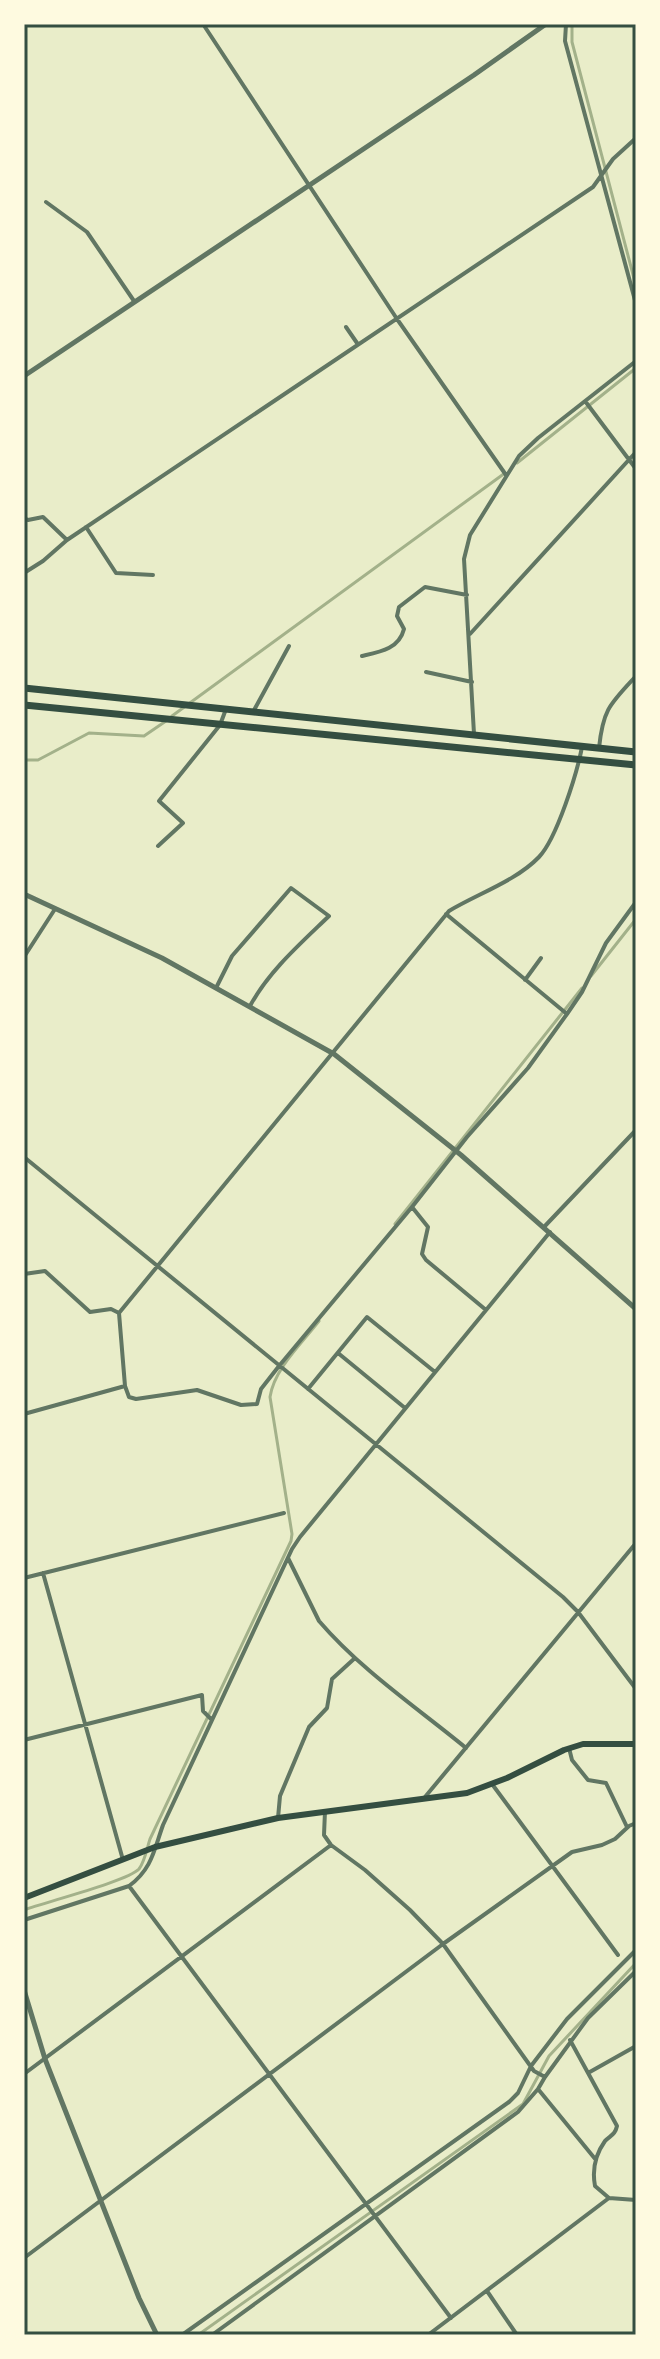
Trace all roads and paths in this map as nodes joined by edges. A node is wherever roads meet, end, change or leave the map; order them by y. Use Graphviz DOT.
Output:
graph roads {
  1 [pos="203,24"];
  2 [pos="546,24"];
  3 [pos="566,24"];
  4 [pos="636,138"];
  5 [pos="601,177"];
  6 [pos="310,183"];
  7 [pos="46,202"];
  8 [pos="134,301"];
  9 [pos="636,304"];
  10 [pos="397,319"];
  11 [pos="346,327"];
  12 [pos="357,343"];
  13 [pos="636,361"];
  14 [pos="24,376"];
  15 [pos="585,401"];
  16 [pos="636,452"];
  17 [pos="629,460"];
  18 [pos="636,469"];
  19 [pos="506,475"];
  20 [pos="24,518"];
  21 [pos="86,527"];
  22 [pos="67,540"];
  23 [pos="24,573"];
  24 [pos="153,575"];
  25 [pos="467,595"];
  26 [pos="469,636"];
  27 [pos="289,646"];
  28 [pos="362,656"];
  29 [pos="426,672"];
  30 [pos="636,676"];
  31 [pos="472,682"];
  32 [pos="24,688"];
  33 [pos="24,705"];
  34 [pos="226,709"];
  35 [pos="253,712"];
  36 [pos="220,725"];
  37 [pos="474,736"];
  38 [pos="582,747"];
  39 [pos="599,748"];
  40 [pos="636,752"];
  41 [pos="580,759"];
  42 [pos="636,765"];
  43 [pos="158,846"];
  44 [pos="24,894"];
  45 [pos="636,902"];
  46 [pos="56,909"];
  47 [pos="446,914"];
  48 [pos="24,957"];
  49 [pos="541,958"];
  50 [pos="525,980"];
  51 [pos="216,988"];
  52 [pos="250,1007"];
  53 [pos="567,1014"];
  54 [pos="334,1054"];
  55 [pos="636,1130"];
  56 [pos="456,1151"];
  57 [pos="24,1157"];
  58 [pos="412,1207"];
  59 [pos="547,1230"];
  60 [pos="157,1266"];
  61 [pos="24,1274"];
  62 [pos="636,1309"];
  63 [pos="486,1310"];
  64 [pos="119,1313"];
  65 [pos="338,1353"];
  66 [pos="279,1366"];
  67 [pos="435,1372"];
  68 [pos="125,1386"];
  69 [pos="308,1389"];
  70 [pos="405,1408"];
  71 [pos="24,1414"];
  72 [pos="375,1445"];
  73 [pos="284,1513"];
  74 [pos="636,1543"];
  75 [pos="288,1558"];
  76 [pos="43,1573"];
  77 [pos="24,1578"];
  78 [pos="578,1612"];
  79 [pos="355,1658"];
  80 [pos="636,1689"];
  81 [pos="212,1720"];
  82 [pos="85,1724"];
  83 [pos="24,1740"];
  84 [pos="636,1744"];
  85 [pos="466,1748"];
  86 [pos="569,1748"];
  87 [pos="492,1784"];
  88 [pos="424,1799"];
  89 [pos="325,1811"];
  90 [pos="278,1818"];
  91 [pos="636,1823"];
  92 [pos="627,1827"];
  93 [pos="331,1845"];
  94 [pos="155,1847"];
  95 [pos="123,1861"];
  96 [pos="553,1866"];
  97 [pos="129,1886"];
  98 [pos="24,1898"];
  99 [pos="24,1920"];
  100 [pos="443,1944"];
  101 [pos="636,1950"];
  102 [pos="618,1955"];
  103 [pos="180,1956"];
  104 [pos="636,1971"];
  105 [pos="24,1990"];
  106 [pos="570,2040"];
  107 [pos="636,2046"];
  108 [pos="45,2059"];
  109 [pos="533,2069"];
  110 [pos="588,2073"];
  111 [pos="24,2074"];
  112 [pos="269,2075"];
  113 [pos="544,2076"];
  114 [pos="538,2089"];
  115 [pos="596,2160"];
  116 [pos="609,2198"];
  117 [pos="636,2200"];
  118 [pos="100,2201"];
  119 [pos="365,2204"];
  120 [pos="375,2217"];
  121 [pos="24,2258"];
  122 [pos="487,2291"];
  123 [pos="451,2318"];
  124 [pos="157,2335"];
  125 [pos="182,2335"];
  126 [pos="212,2335"];
  127 [pos="428,2335"];
  128 [pos="517,2335"];
  1 -- 6 [label="street"];
  2 -- 6 [label="street"];
  3 -- 5 [label="street"];
  4 -- 5 [label="street"];
  5 -- 9 [label="street"];
  5 -- 10 [label="street"];
  6 -- 8 [label="street"];
  6 -- 10 [label="street"];
  7 -- 8 [label="street"];
  8 -- 14 [label="street"];
  10 -- 12 [label="street"];
  10 -- 19 [label="street"];
  11 -- 12 [label="street"];
  12 -- 21 [label="street"];
  13 -- 15 [label="street"];
  15 -- 17 [label="street"];
  15 -- 19 [label="street"];
  16 -- 17 [label="street"];
  17 -- 18 [label="street"];
  17 -- 26 [label="street"];
  19 -- 25 [label="street"];
  20 -- 22 [label="street"];
  21 -- 22 [label="street"];
  21 -- 24 [label="street"];
  22 -- 23 [label="street"];
  25 -- 26 [label="street"];
  25 -- 28 [label="street"];
  26 -- 31 [label="street"];
  27 -- 35 [label="street"];
  29 -- 31 [label="street"];
  30 -- 39 [label="street"];
  31 -- 37 [label="street"];
  32 -- 34 [label="main road"];
  33 -- 36 [label="main road"];
  34 -- 35 [label="main road"];
  34 -- 36 [label="street"];
  35 -- 37 [label="main road"];
  36 -- 41 [label="main road"];
  36 -- 43 [label="street"];
  37 -- 38 [label="main road"];
  38 -- 39 [label="main road"];
  38 -- 41 [label="street"];
  39 -- 40 [label="main road"];
  41 -- 42 [label="main road"];
  41 -- 47 [label="street"];
  44 -- 46 [label="street"];
  45 -- 53 [label="street"];
  46 -- 48 [label="street"];
  46 -- 51 [label="street"];
  47 -- 50 [label="street"];
  47 -- 54 [label="street"];
  49 -- 50 [label="street"];
  50 -- 53 [label="street"];
  51 -- 52 [label="street"];
  51 -- 52 [label="street"];
  52 -- 54 [label="street"];
  53 -- 56 [label="street"];
  54 -- 56 [label="street"];
  54 -- 60 [label="street"];
  55 -- 59 [label="street"];
  56 -- 58 [label="street"];
  56 -- 59 [label="street"];
  57 -- 60 [label="street"];
  58 -- 63 [label="street"];
  58 -- 66 [label="street"];
  59 -- 62 [label="street"];
  59 -- 63 [label="street"];
  60 -- 64 [label="street"];
  60 -- 66 [label="street"];
  61 -- 64 [label="street"];
  63 -- 67 [label="street"];
  64 -- 68 [label="street"];
  65 -- 67 [label="street"];
  65 -- 69 [label="street"];
  65 -- 70 [label="street"];
  66 -- 68 [label="street"];
  66 -- 69 [label="street"];
  67 -- 70 [label="street"];
  68 -- 71 [label="street"];
  69 -- 72 [label="street"];
  70 -- 72 [label="street"];
  72 -- 75 [label="street"];
  72 -- 78 [label="street"];
  73 -- 76 [label="street"];
  74 -- 78 [label="street"];
  75 -- 79 [label="street"];
  75 -- 81 [label="street"];
  76 -- 77 [label="street"];
  76 -- 82 [label="street"];
  78 -- 80 [label="street"];
  78 -- 85 [label="street"];
  79 -- 85 [label="street"];
  79 -- 90 [label="street"];
  81 -- 82 [label="street"];
  81 -- 94 [label="street"];
  82 -- 83 [label="street"];
  82 -- 95 [label="street"];
  84 -- 86 [label="main road"];
  85 -- 88 [label="street"];
  86 -- 87 [label="main road"];
  86 -- 92 [label="street"];
  87 -- 88 [label="main road"];
  87 -- 96 [label="street"];
  88 -- 89 [label="main road"];
  89 -- 90 [label="main road"];
  89 -- 93 [label="street"];
  90 -- 94 [label="main road"];
  91 -- 92 [label="street"];
  92 -- 96 [label="street"];
  93 -- 100 [label="street"];
  93 -- 103 [label="street"];
  94 -- 95 [label="main road"];
  94 -- 97 [label="street"];
  95 -- 98 [label="main road"];
  96 -- 100 [label="street"];
  96 -- 102 [label="street"];
  97 -- 99 [label="street"];
  97 -- 103 [label="street"];
  100 -- 109 [label="street"];
  100 -- 112 [label="street"];
  101 -- 109 [label="street"];
  103 -- 108 [label="street"];
  103 -- 112 [label="street"];
  104 -- 106 [label="street"];
  105 -- 108 [label="street"];
  106 -- 110 [label="street"];
  106 -- 113 [label="street"];
  107 -- 110 [label="street"];
  108 -- 111 [label="street"];
  108 -- 118 [label="street"];
  109 -- 113 [label="street"];
  109 -- 119 [label="street"];
  110 -- 115 [label="street"];
  112 -- 118 [label="street"];
  112 -- 119 [label="street"];
  113 -- 114 [label="street"];
  114 -- 115 [label="street"];
  114 -- 120 [label="street"];
  115 -- 116 [label="street"];
  116 -- 117 [label="street"];
  116 -- 122 [label="street"];
  118 -- 121 [label="street"];
  118 -- 124 [label="street"];
  119 -- 120 [label="street"];
  119 -- 125 [label="street"];
  120 -- 123 [label="street"];
  120 -- 126 [label="street"];
  122 -- 123 [label="street"];
  122 -- 128 [label="street"];
  123 -- 127 [label="street"];
}
